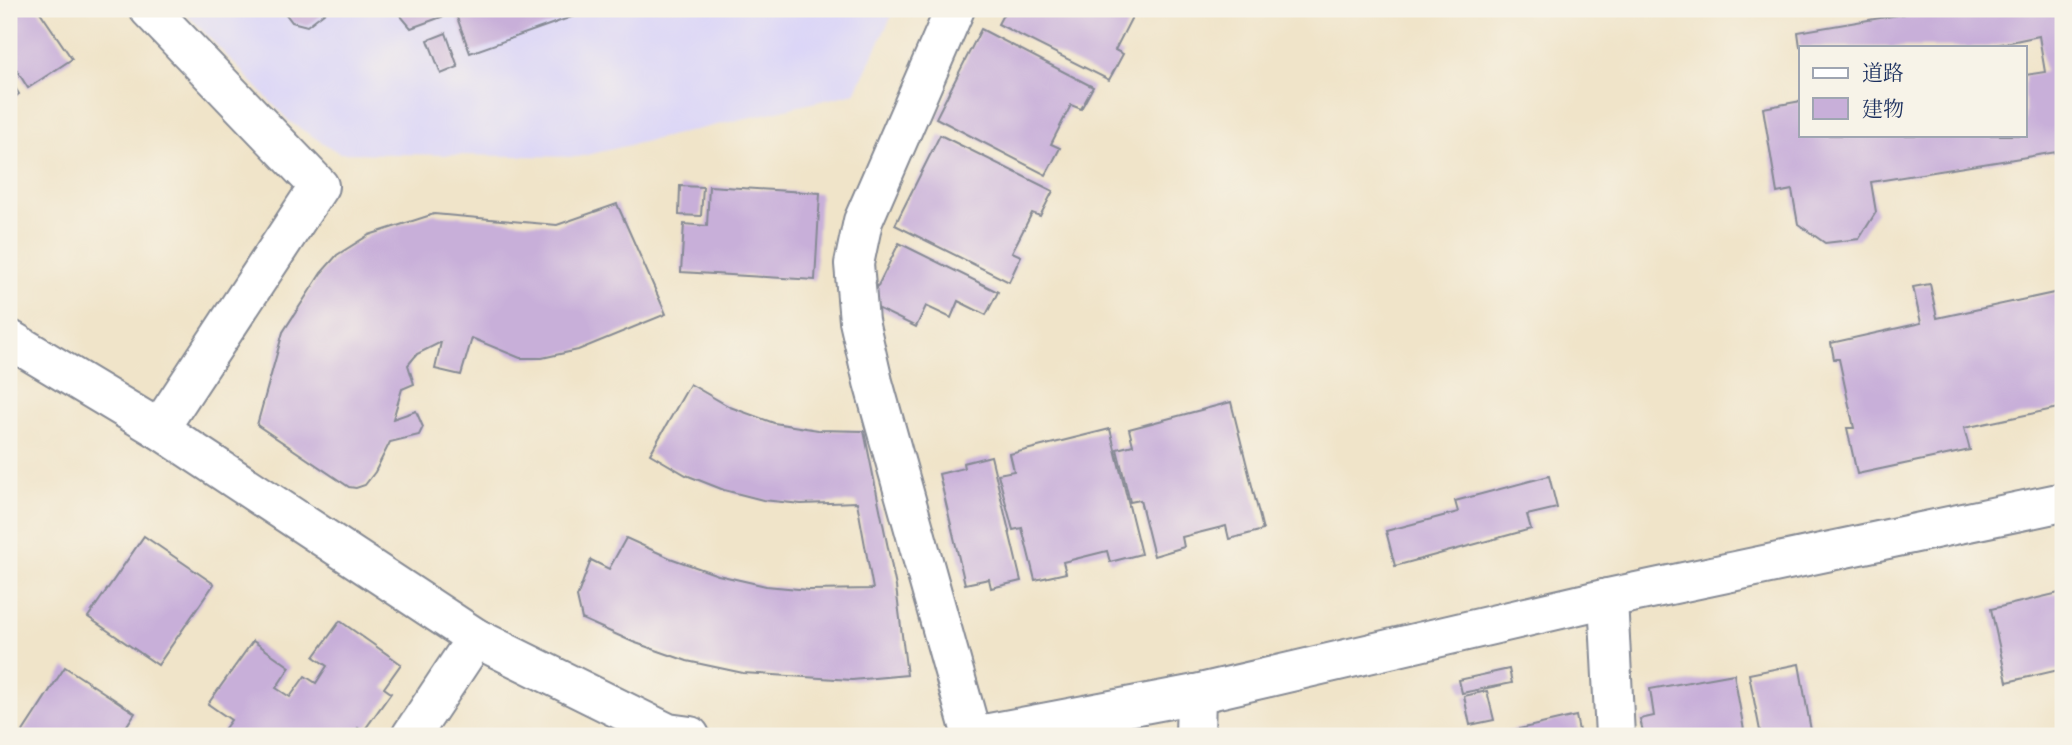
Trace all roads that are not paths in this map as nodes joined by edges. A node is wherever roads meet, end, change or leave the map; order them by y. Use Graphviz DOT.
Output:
graph roads {
  1 [pos="149,9"];
  2 [pos="955,9"];
  3 [pos="9,339"];
  4 [pos="159,429"];
  5 [pos="2063,502"];
  6 [pos="1608,598"];
  7 [pos="476,638"];
  8 [pos="1196,694"];
  9 [pos="411,736"];
  10 [pos="690,736"];
  11 [pos="973,736"];
  12 [pos="1195,736"];
  13 [pos="1615,736"];
  1 -- 4 [label="street"];
  2 -- 11 [label="street"];
  3 -- 4 [label="street"];
  4 -- 7 [label="street"];
  5 -- 6 [label="street"];
  6 -- 8 [label="street"];
  6 -- 13 [label="street"];
  7 -- 9 [label="street"];
  7 -- 10 [label="street"];
  8 -- 11 [label="street"];
  8 -- 12 [label="street"];
}
